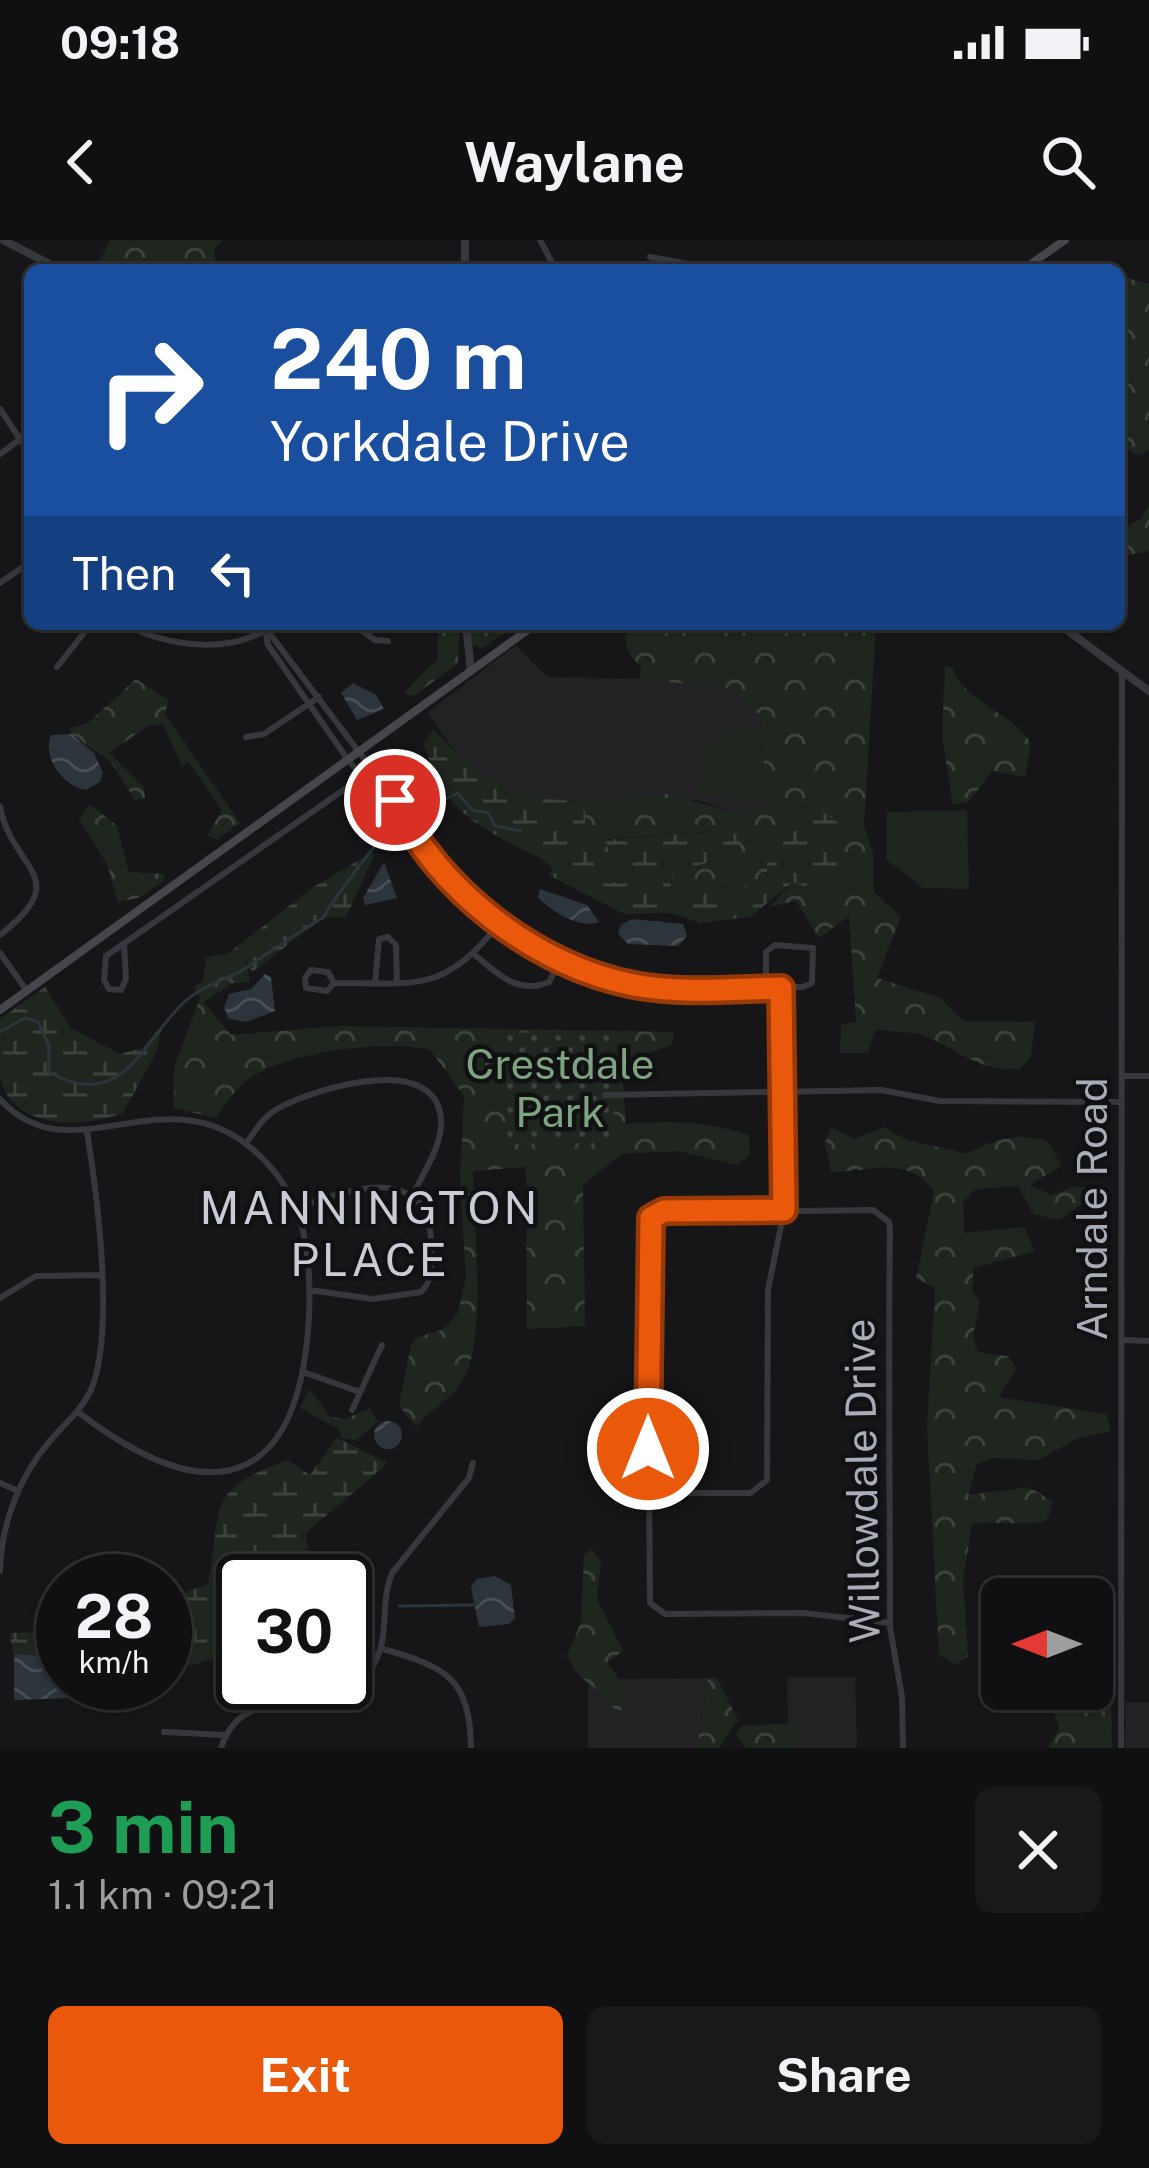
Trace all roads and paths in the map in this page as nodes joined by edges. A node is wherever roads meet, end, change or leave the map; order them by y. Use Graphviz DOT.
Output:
graph roads {
  1 [pos="3,240"];
  2 [pos="1065,240"];
  3 [pos="650,257"];
  4 [pos="49,264"];
  5 [pos="688,264"];
  6 [pos="1031,264"];
  7 [pos="0,409"];
  8 [pos="20,440"];
  9 [pos="24,446"];
  10 [pos="0,454"];
  11 [pos="86,630"];
  12 [pos="140,630"];
  13 [pos="255,630"];
  14 [pos="268,630"];
  15 [pos="271,630"];
  16 [pos="361,630"];
  17 [pos="467,630"];
  18 [pos="528,630"];
  19 [pos="1067,630"];
  20 [pos="388,640"];
  21 [pos="57,667"];
  22 [pos="471,671"];
  23 [pos="1122,671"];
  24 [pos="1149,691"];
  25 [pos="319,697"];
  26 [pos="309,703"];
  27 [pos="246,737"];
  28 [pos="358,753"];
  29 [pos="349,760"];
  30 [pos="372,770"];
  31 [pos="360,776"];
  32 [pos="0,806"];
  33 [pos="403,822"];
  34 [pos="4,837"];
  35 [pos="501,922"];
  36 [pos="0,935"];
  37 [pos="124,943"];
  38 [pos="0,953"];
  39 [pos="475,955"];
  40 [pos="562,959"];
  41 [pos="334,983"];
  42 [pos="375,983"];
  43 [pos="397,983"];
  44 [pos="766,988"];
  45 [pos="781,988"];
  46 [pos="27,991"];
  47 [pos="0,1010"];
  48 [pos="1122,1076"];
  49 [pos="1149,1076"];
  50 [pos="782,1090"];
  51 [pos="605,1095"];
  52 [pos="0,1100"];
  53 [pos="1121,1102"];
  54 [pos="87,1132"];
  55 [pos="246,1144"];
  56 [pos="412,1198"];
  57 [pos="297,1208"];
  58 [pos="784,1210"];
  59 [pos="100,1275"];
  60 [pos="309,1290"];
  61 [pos="0,1298"];
  62 [pos="1122,1340"];
  63 [pos="1149,1341"];
  64 [pos="382,1345"];
  65 [pos="303,1372"];
  66 [pos="361,1392"];
  67 [pos="352,1410"];
  68 [pos="78,1412"];
  69 [pos="472,1463"];
  70 [pos="0,1483"];
  71 [pos="18,1491"];
  72 [pos="648,1492"];
  73 [pos="0,1571"];
  74 [pos="890,1624"];
  75 [pos="383,1649"];
  76 [pos="164,1732"];
  77 [pos="226,1736"];
  78 [pos="221,1748"];
  79 [pos="472,1748"];
  80 [pos="903,1748"];
  81 [pos="1121,1748"];
  1 -- 4 [label="street"];
  2 -- 6 [label="main road"];
  3 -- 5 [label="street"];
  7 -- 8 [label="street"];
  8 -- 9 [label="street"];
  8 -- 10 [label="street"];
  11 -- 21 [label="street"];
  12 -- 13 [label="street"];
  14 -- 26 [label="street"];
  15 -- 25 [label="street"];
  16 -- 20 [label="street"];
  17 -- 22 [label="street"];
  18 -- 22 [label="main road"];
  19 -- 23 [label="street"];
  22 -- 28 [label="main road"];
  23 -- 24 [label="street"];
  23 -- 48 [label="street, Arndale Road"];
  25 -- 26 [label="street"];
  25 -- 28 [label="street"];
  26 -- 27 [label="street"];
  26 -- 29 [label="street"];
  28 -- 29 [label="main road"];
  28 -- 30 [label="street"];
  29 -- 31 [label="street"];
  29 -- 46 [label="main road"];
  30 -- 31 [label="street"];
  30 -- 33 [label="street"];
  31 -- 33 [label="street"];
  31 -- 37 [label="street"];
  32 -- 34 [label="street"];
  33 -- 35 [label="street"];
  34 -- 36 [label="street"];
  35 -- 39 [label="street"];
  35 -- 40 [label="street"];
  37 -- 37 [label="street"];
  38 -- 46 [label="street"];
  39 -- 40 [label="street"];
  39 -- 43 [label="street"];
  40 -- 44 [label="street"];
  41 -- 41 [label="street"];
  41 -- 42 [label="street"];
  42 -- 43 [label="street"];
  42 -- 43 [label="street"];
  44 -- 45 [label="street"];
  44 -- 45 [label="street"];
  45 -- 50 [label="street"];
  46 -- 47 [label="main road"];
  48 -- 49 [label="street"];
  48 -- 53 [label="street, Arndale Road"];
  50 -- 51 [label="street"];
  50 -- 53 [label="street"];
  50 -- 58 [label="street"];
  52 -- 54 [label="street"];
  53 -- 62 [label="street, Arndale Road"];
  54 -- 55 [label="street"];
  54 -- 59 [label="street"];
  55 -- 56 [label="street"];
  55 -- 57 [label="street"];
  56 -- 57 [label="street"];
  56 -- 60 [label="street"];
  57 -- 60 [label="street"];
  58 -- 72 [label="street"];
  58 -- 72 [label="street"];
  58 -- 74 [label="street, Willowdale Drive"];
  59 -- 61 [label="street"];
  59 -- 68 [label="street"];
  60 -- 65 [label="street"];
  62 -- 63 [label="street"];
  62 -- 81 [label="street, Arndale Road"];
  64 -- 66 [label="street"];
  65 -- 66 [label="street"];
  65 -- 68 [label="street"];
  66 -- 67 [label="street"];
  68 -- 71 [label="street"];
  69 -- 75 [label="street"];
  70 -- 71 [label="street"];
  71 -- 73 [label="street"];
  72 -- 74 [label="street"];
  74 -- 80 [label="street, Willowdale Drive"];
  75 -- 77 [label="street"];
  75 -- 79 [label="street"];
  76 -- 77 [label="street"];
  77 -- 78 [label="street"];
}
